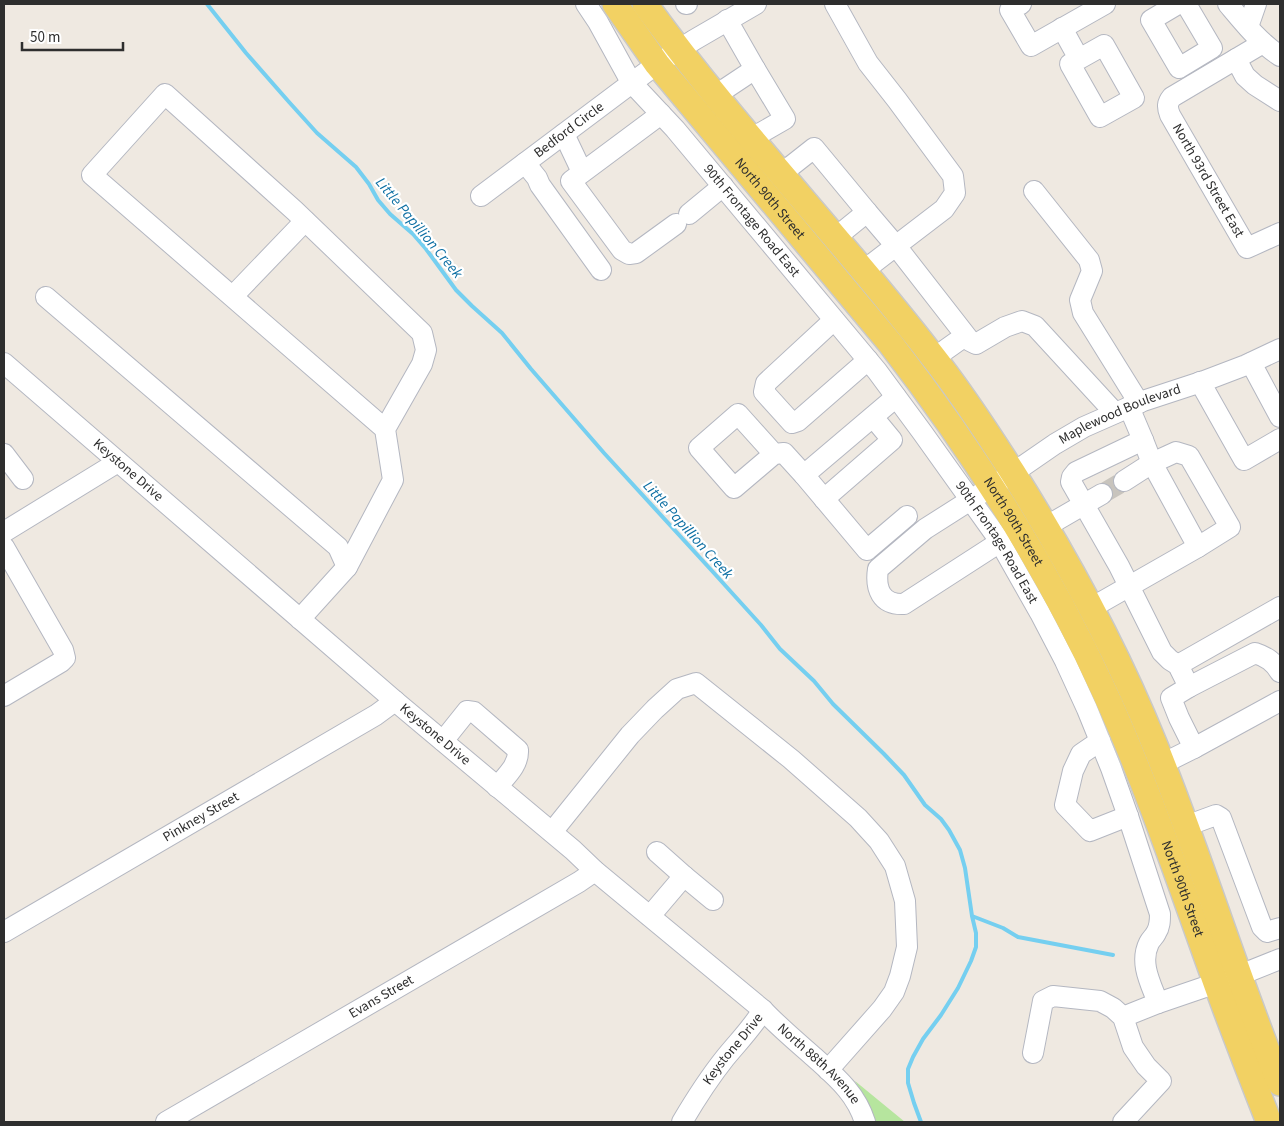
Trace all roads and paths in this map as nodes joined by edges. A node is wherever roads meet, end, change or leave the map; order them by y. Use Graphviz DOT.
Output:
graph roads {
  1 [pos="586,4"];
  2 [pos="615,4"];
  3 [pos="756,4"];
  4 [pos="835,4"];
  5 [pos="1021,4"];
  6 [pos="1105,4"];
  7 [pos="1178,4"];
  8 [pos="1186,4"];
  9 [pos="1228,4"];
  10 [pos="1256,4"];
  11 [pos="649,5"];
  12 [pos="727,20"];
  13 [pos="1248,27"];
  14 [pos="1062,28"];
  15 [pos="1263,43"];
  16 [pos="679,49"];
  17 [pos="1280,56"];
  18 [pos="1079,59"];
  19 [pos="1236,59"];
  20 [pos="657,64"];
  21 [pos="756,69"];
  22 [pos="631,82"];
  23 [pos="716,95"];
  24 [pos="1280,101"];
  25 [pos="661,114"];
  26 [pos="564,134"];
  27 [pos="752,138"];
  28 [pos="525,163"];
  29 [pos="781,174"];
  30 [pos="577,176"];
  31 [pos="723,186"];
  32 [pos="1034,191"];
  33 [pos="481,196"];
  34 [pos="867,212"];
  35 [pos="305,221"];
  36 [pos="1280,232"];
  37 [pos="835,238"];
  38 [pos="896,246"];
  39 [pos="601,270"];
  40 [pos="863,271"];
  41 [pos="46,296"];
  42 [pos="233,296"];
  43 [pos="834,320"];
  44 [pos="964,336"];
  45 [pos="1280,349"];
  46 [pos="934,358"];
  47 [pos="868,360"];
  48 [pos="4,363"];
  49 [pos="1251,363"];
  50 [pos="1200,382"];
  51 [pos="896,397"];
  52 [pos="1127,408"];
  53 [pos="873,417"];
  54 [pos="1280,417"];
  55 [pos="385,429"];
  56 [pos="1280,439"];
  57 [pos="1143,440"];
  58 [pos="4,454"];
  59 [pos="774,454"];
  60 [pos="118,462"];
  61 [pos="1152,463"];
  62 [pos="1013,473"];
  63 [pos="804,475"];
  64 [pos="23,479"];
  65 [pos="1124,480"];
  66 [pos="992,487"];
  67 [pos="1102,494"];
  68 [pos="824,499"];
  69 [pos="971,500"];
  70 [pos="1084,505"];
  71 [pos="907,516"];
  72 [pos="1045,527"];
  73 [pos="4,532"];
  74 [pos="1000,542"];
  75 [pos="4,547"];
  76 [pos="1198,547"];
  77 [pos="347,567"];
  78 [pos="1129,587"];
  79 [pos="1280,607"];
  80 [pos="1091,608"];
  81 [pos="300,619"];
  82 [pos="1178,665"];
  83 [pos="1280,672"];
  84 [pos="1189,687"];
  85 [pos="4,696"];
  86 [pos="395,701"];
  87 [pos="1280,701"];
  88 [pos="443,741"];
  89 [pos="1100,741"];
  90 [pos="1194,748"];
  91 [pos="1162,764"];
  92 [pos="497,786"];
  93 [pos="1128,816"];
  94 [pos="1186,826"];
  95 [pos="552,832"];
  96 [pos="657,852"];
  97 [pos="595,871"];
  98 [pos="684,876"];
  99 [pos="713,900"];
  100 [pos="650,916"];
  101 [pos="1280,928"];
  102 [pos="4,932"];
  103 [pos="1280,959"];
  104 [pos="1240,975"];
  105 [pos="1216,983"];
  106 [pos="1158,1003"];
  107 [pos="763,1010"];
  108 [pos="1122,1017"];
  109 [pos="1033,1053"];
  110 [pos="828,1070"];
  111 [pos="1280,1083"];
  112 [pos="166,1122"];
  113 [pos="682,1122"];
  114 [pos="866,1122"];
  115 [pos="1123,1122"];
  116 [pos="1270,1122"];
  1 -- 22 [label="street, 90th Frontage Road East"];
  2 -- 20 [label="main road, North 90th Street"];
  3 -- 12 [label="street, Bedford Circle"];
  4 -- 38 [label="street"];
  5 -- 14 [label="street"];
  6 -- 14 [label="street"];
  7 -- 8 [label="street"];
  9 -- 13 [label="street"];
  10 -- 13 [label="street"];
  11 -- 16 [label="main road, North 90th Street"];
  12 -- 16 [label="street, Bedford Circle"];
  12 -- 21 [label="street"];
  13 -- 15 [label="street"];
  14 -- 18 [label="street"];
  15 -- 17 [label="street"];
  15 -- 19 [label="street"];
  16 -- 20 [label="street, Bedford Circle"];
  16 -- 23 [label="main road, North 90th Street"];
  19 -- 24 [label="street"];
  19 -- 36 [label="street, North 93rd Street East"];
  20 -- 22 [label="street, Bedford Circle"];
  20 -- 66 [label="main road, North 90th Street"];
  21 -- 23 [label="street"];
  21 -- 27 [label="street"];
  22 -- 25 [label="street, 90th Frontage Road East"];
  22 -- 26 [label="street, Bedford Circle"];
  23 -- 27 [label="main road, North 90th Street"];
  25 -- 30 [label="street"];
  25 -- 31 [label="street, 90th Frontage Road East"];
  26 -- 28 [label="street, Bedford Circle"];
  26 -- 30 [label="street"];
  27 -- 29 [label="main road, North 90th Street"];
  28 -- 33 [label="street, Bedford Circle"];
  28 -- 39 [label="street"];
  29 -- 34 [label="street"];
  29 -- 37 [label="main road, North 90th Street"];
  30 -- 31 [label="street"];
  31 -- 43 [label="street, 90th Frontage Road East"];
  32 -- 52 [label="street"];
  34 -- 37 [label="street"];
  34 -- 38 [label="street"];
  35 -- 42 [label="street"];
  35 -- 42 [label="street"];
  35 -- 55 [label="street"];
  37 -- 40 [label="main road, North 90th Street"];
  38 -- 40 [label="street"];
  38 -- 44 [label="street"];
  40 -- 46 [label="main road, North 90th Street"];
  41 -- 77 [label="street"];
  42 -- 55 [label="street"];
  43 -- 47 [label="street, 90th Frontage Road East"];
  43 -- 47 [label="street"];
  44 -- 46 [label="street"];
  44 -- 52 [label="street"];
  45 -- 49 [label="street, Maplewood Boulevard"];
  46 -- 62 [label="main road, North 90th Street"];
  47 -- 51 [label="street, 90th Frontage Road East"];
  48 -- 60 [label="street, Keystone Drive"];
  49 -- 50 [label="street, Maplewood Boulevard"];
  49 -- 54 [label="street"];
  50 -- 52 [label="street, Maplewood Boulevard"];
  50 -- 56 [label="street"];
  51 -- 53 [label="street"];
  51 -- 69 [label="street, 90th Frontage Road East"];
  52 -- 57 [label="street"];
  52 -- 62 [label="street, Maplewood Boulevard"];
  53 -- 63 [label="street"];
  53 -- 68 [label="street"];
  55 -- 77 [label="street"];
  57 -- 61 [label="street"];
  57 -- 70 [label="street"];
  58 -- 64 [label="street"];
  59 -- 63 [label="street"];
  60 -- 73 [label="street"];
  60 -- 81 [label="street, Keystone Drive"];
  61 -- 65 [label="street"];
  61 -- 76 [label="street"];
  61 -- 76 [label="street"];
  62 -- 66 [label="street, Maplewood Boulevard"];
  62 -- 72 [label="main road, North 90th Street"];
  63 -- 68 [label="street"];
  66 -- 69 [label="street, Maplewood Boulevard"];
  66 -- 105 [label="main road, North 90th Street"];
  67 -- 70 [label="street"];
  68 -- 71 [label="street"];
  69 -- 74 [label="street, 90th Frontage Road East"];
  69 -- 74 [label="street, Maplewood Boulevard"];
  70 -- 72 [label="street"];
  70 -- 78 [label="street"];
  72 -- 80 [label="main road, North 90th Street"];
  74 -- 89 [label="street, 90th Frontage Road East"];
  75 -- 85 [label="street"];
  76 -- 78 [label="street"];
  77 -- 81 [label="street"];
  78 -- 80 [label="street"];
  78 -- 82 [label="street"];
  79 -- 82 [label="street"];
  80 -- 91 [label="main road, North 90th Street"];
  81 -- 86 [label="street, Keystone Drive"];
  82 -- 84 [label="street"];
  83 -- 84 [label="street"];
  84 -- 90 [label="street"];
  86 -- 88 [label="street, Keystone Drive"];
  86 -- 102 [label="street, Pinkney Street"];
  87 -- 90 [label="street"];
  88 -- 92 [label="street, Keystone Drive"];
  88 -- 92 [label="street"];
  89 -- 93 [label="street, 90th Frontage Road East"];
  89 -- 93 [label="street"];
  90 -- 91 [label="street"];
  91 -- 94 [label="main road, North 90th Street"];
  92 -- 95 [label="street, Keystone Drive"];
  93 -- 106 [label="street, 90th Frontage Road East"];
  94 -- 101 [label="street"];
  94 -- 104 [label="main road, North 90th Street"];
  95 -- 97 [label="street, Keystone Drive"];
  95 -- 110 [label="street"];
  96 -- 98 [label="street"];
  97 -- 100 [label="street, Keystone Drive"];
  97 -- 112 [label="street, Evans Street"];
  98 -- 99 [label="street"];
  98 -- 100 [label="street"];
  100 -- 107 [label="street, Keystone Drive"];
  103 -- 104 [label="street"];
  104 -- 105 [label="street"];
  104 -- 111 [label="main road, North 90th Street"];
  105 -- 106 [label="street"];
  105 -- 116 [label="main road, North 90th Street"];
  106 -- 108 [label="street"];
  107 -- 110 [label="street, North 88th Avenue"];
  107 -- 113 [label="street, Keystone Drive"];
  108 -- 109 [label="street"];
  108 -- 115 [label="street"];
  110 -- 114 [label="street, North 88th Avenue"];
}
